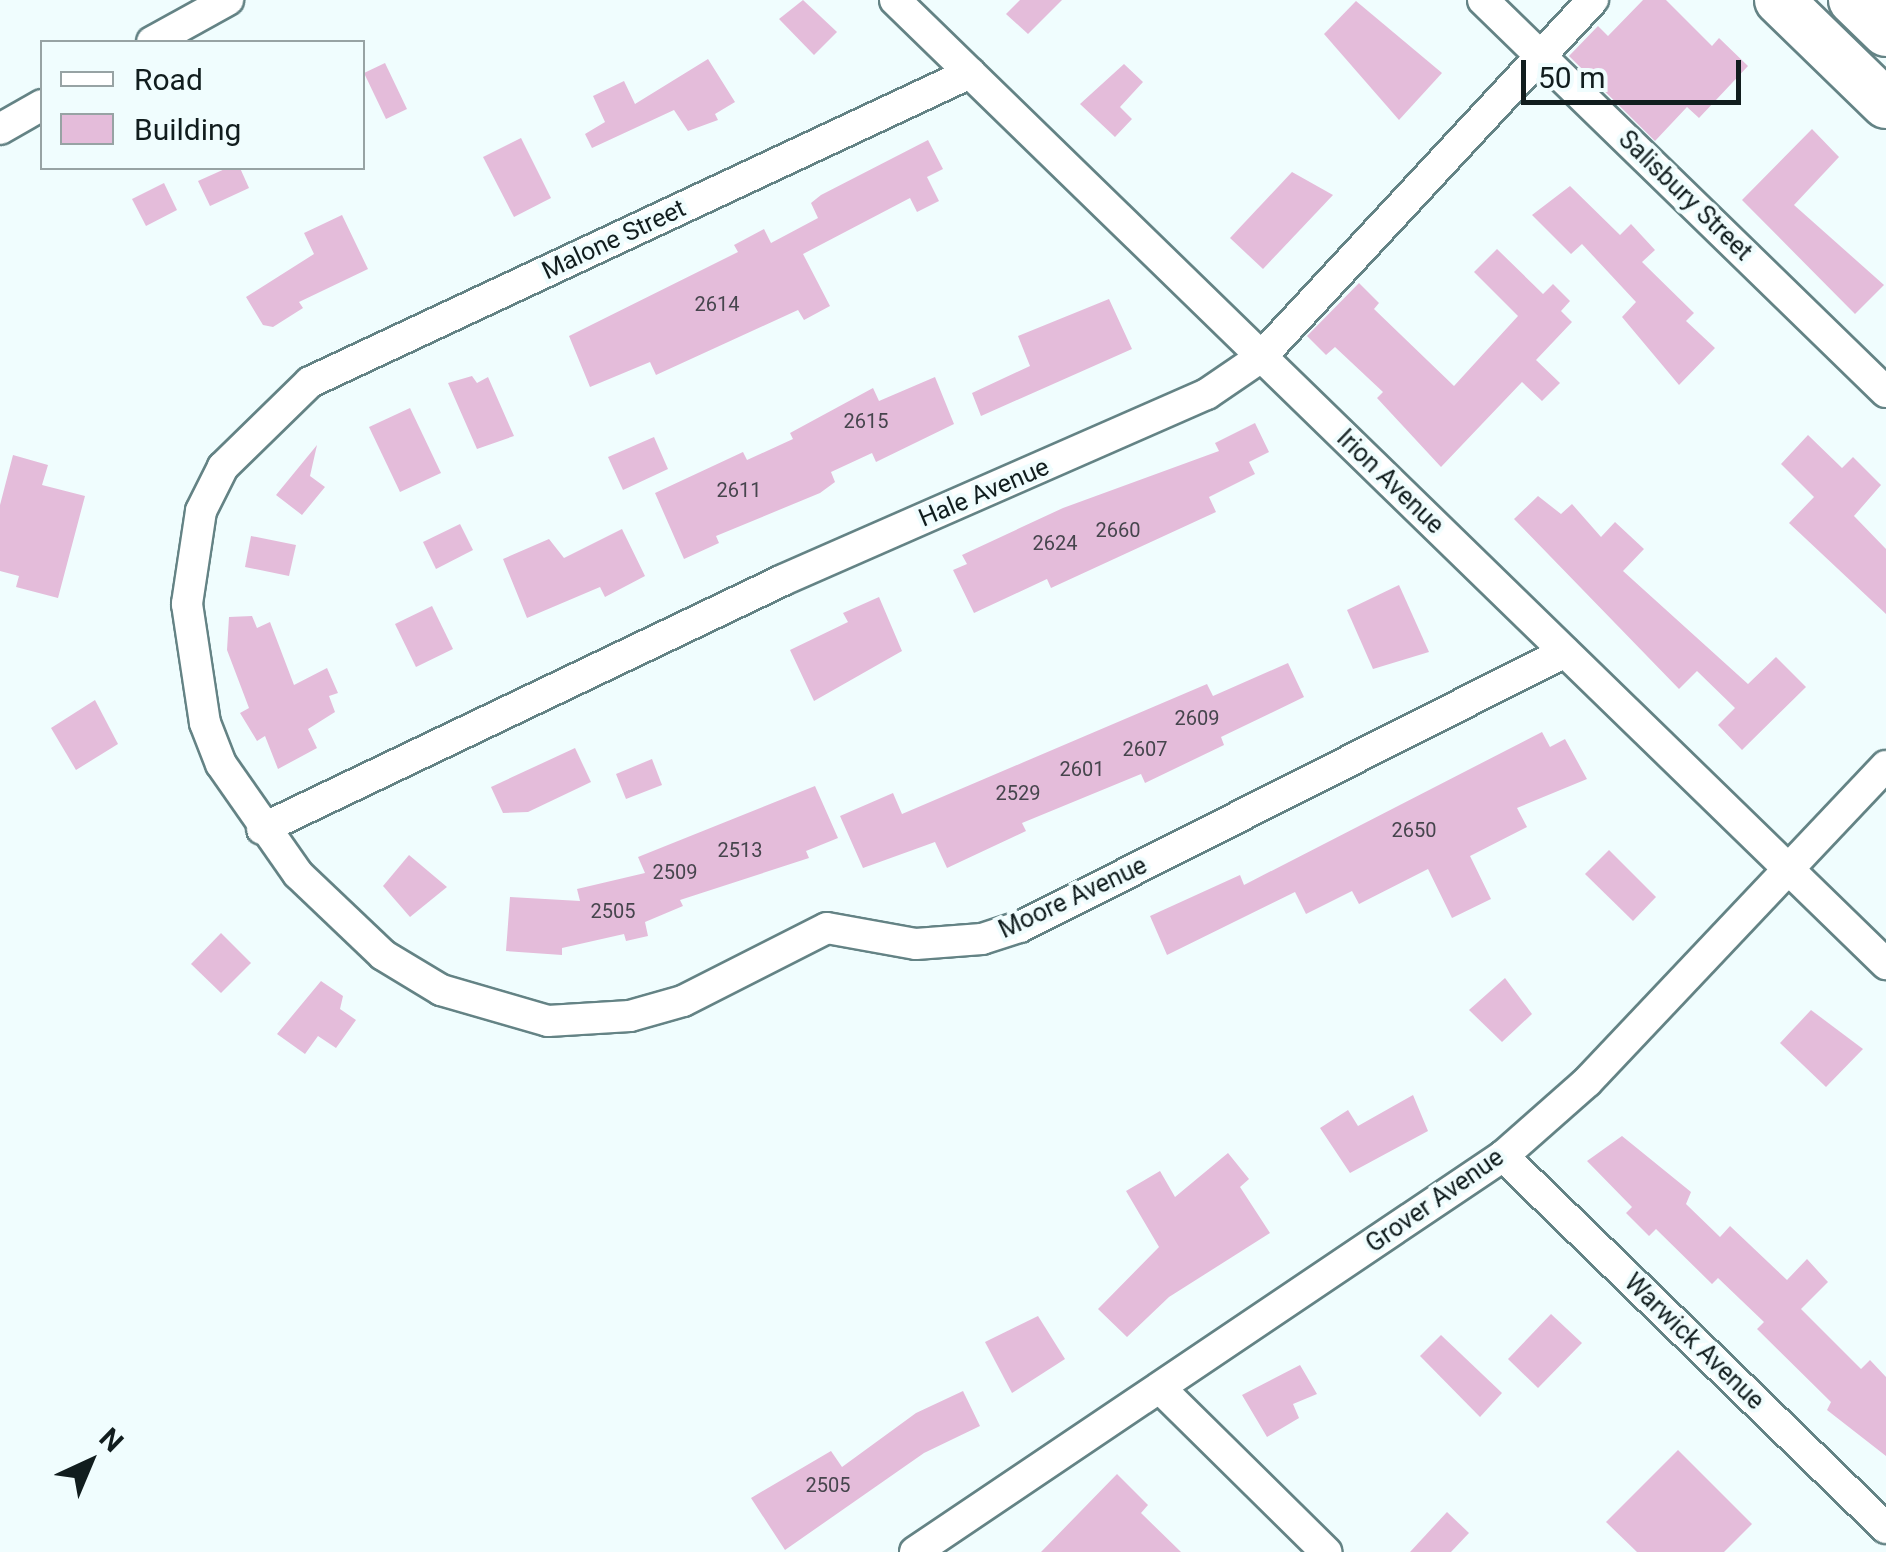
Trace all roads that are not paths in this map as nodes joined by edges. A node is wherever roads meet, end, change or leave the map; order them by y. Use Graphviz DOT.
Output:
graph roads {
  1 [pos="228,0"];
  2 [pos="895,0"];
  3 [pos="1483,0"];
  4 [pos="1593,0"];
  5 [pos="1779,0"];
  6 [pos="1853,0"];
  7 [pos="1886,32"];
  8 [pos="156,40"];
  9 [pos="1542,56"];
  10 [pos="970,73"];
  11 [pos="1886,104"];
  12 [pos="40,105"];
  13 [pos="0,128"];
  14 [pos="1262,357"];
  15 [pos="1886,392"];
  16 [pos="1565,652"];
  17 [pos="1886,766"];
  18 [pos="262,829"];
  19 [pos="1789,869"];
  20 [pos="1886,964"];
  21 [pos="1503,1156"];
  22 [pos="1162,1390"];
  23 [pos="1886,1528"];
  24 [pos="914,1552"];
  25 [pos="1326,1552"];
  1 -- 8 [label="street"];
  2 -- 10 [label="street, Irion Avenue"];
  3 -- 9 [label="street, Salisbury Street"];
  4 -- 9 [label="street, Hale Avenue"];
  5 -- 11 [label="main road"];
  6 -- 7 [label="main road"];
  9 -- 14 [label="street, Hale Avenue"];
  9 -- 15 [label="street, Salisbury Street"];
  10 -- 14 [label="street, Irion Avenue"];
  10 -- 18 [label="street, Malone Street"];
  12 -- 13 [label="street"];
  14 -- 16 [label="street, Irion Avenue"];
  14 -- 18 [label="street, Hale Avenue"];
  16 -- 18 [label="street, Moore Avenue"];
  16 -- 19 [label="street, Irion Avenue"];
  17 -- 19 [label="street, Grover Avenue"];
  19 -- 20 [label="street, Irion Avenue"];
  19 -- 21 [label="street, Grover Avenue"];
  21 -- 22 [label="street, Grover Avenue"];
  21 -- 23 [label="street, Warwick Avenue"];
  22 -- 24 [label="street, Grover Avenue"];
  22 -- 25 [label="street"];
}
